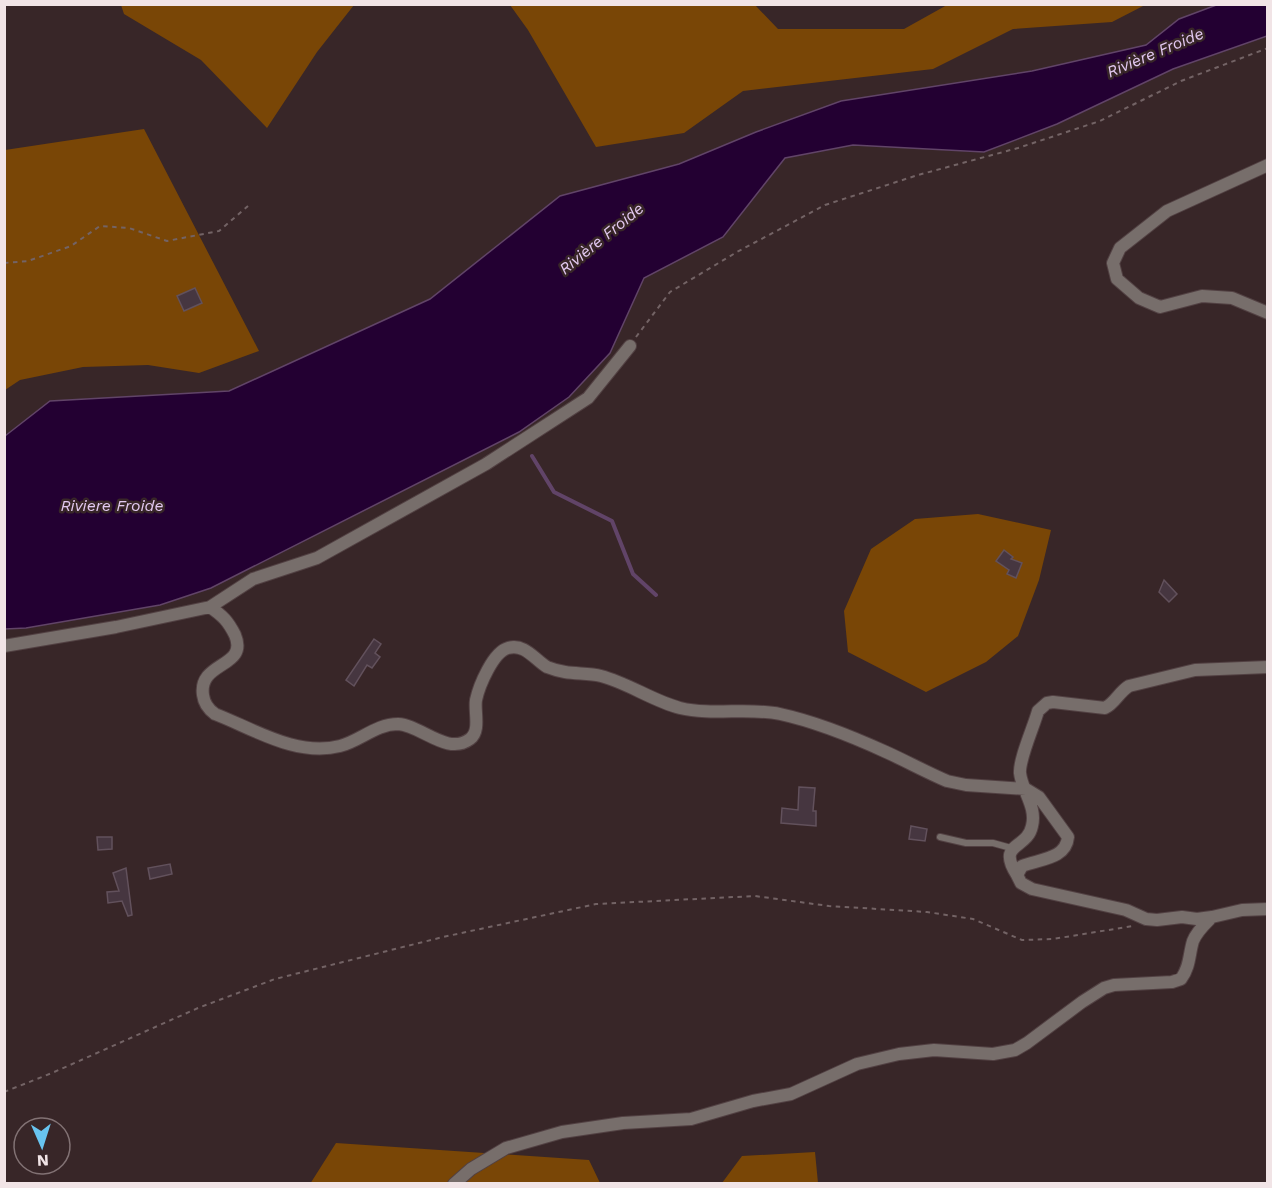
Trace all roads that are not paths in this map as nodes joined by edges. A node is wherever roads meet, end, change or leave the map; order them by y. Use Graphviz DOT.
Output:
graph roads {
  1 [pos="1268,165"];
  2 [pos="1268,313"];
  3 [pos="630,346"];
  4 [pos="210,607"];
  5 [pos="4,646"];
  6 [pos="1268,667"];
  7 [pos="1026,789"];
  8 [pos="940,837"];
  9 [pos="1011,848"];
  10 [pos="1017,874"];
  11 [pos="1268,909"];
  12 [pos="1212,917"];
  13 [pos="454,1184"];
  1 -- 2 [label="street"];
  3 -- 4 [label="street"];
  4 -- 5 [label="street"];
  4 -- 7 [label="street"];
  6 -- 7 [label="street"];
  7 -- 9 [label="street"];
  7 -- 10 [label="street"];
  8 -- 9 [label="lane"];
  9 -- 10 [label="street"];
  10 -- 12 [label="street"];
  11 -- 12 [label="street"];
  12 -- 13 [label="street"];
}
